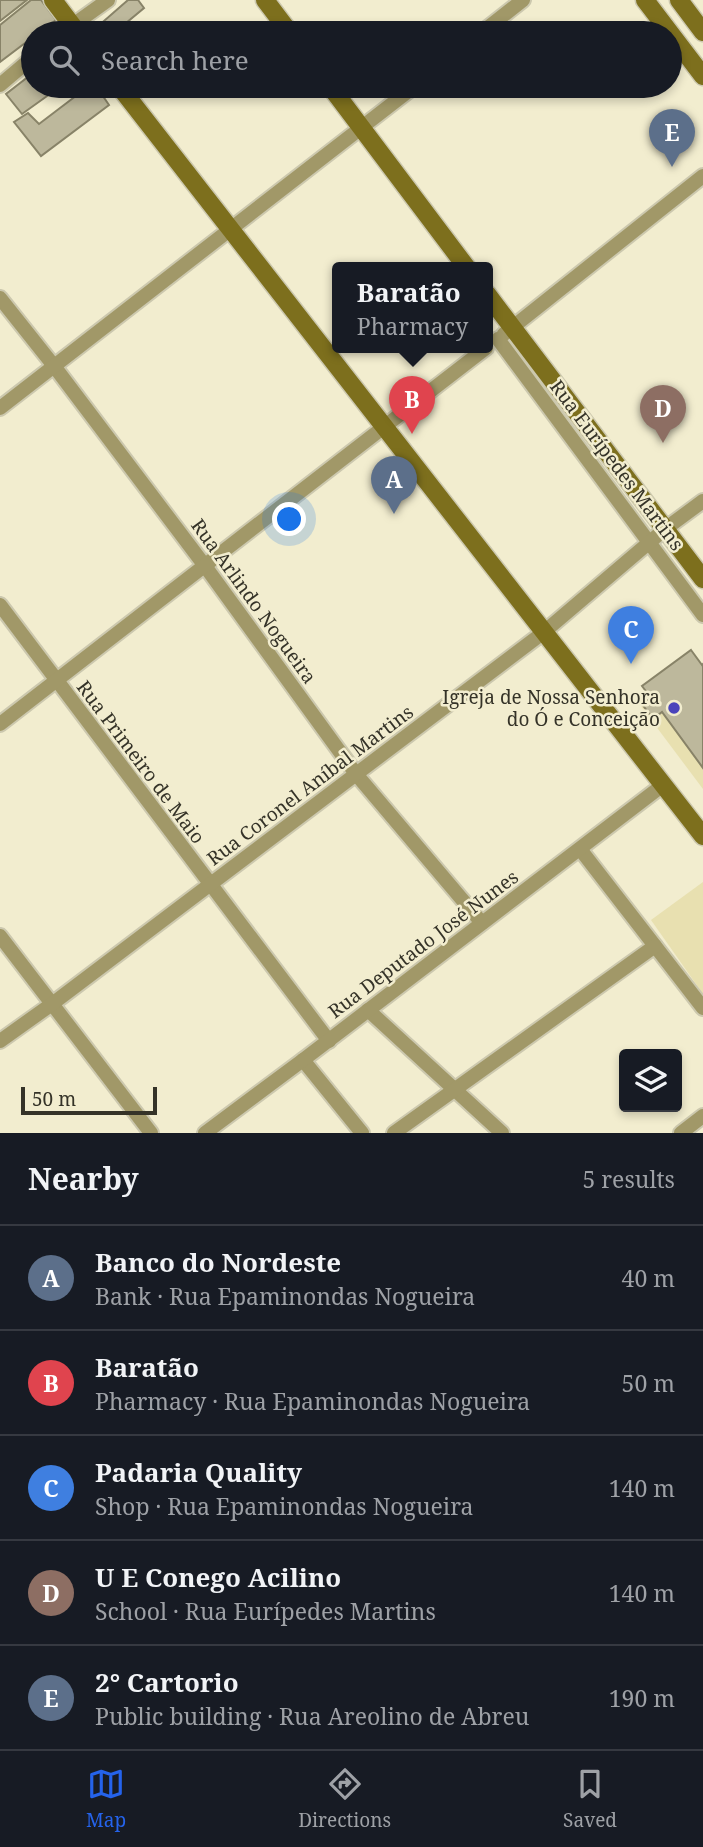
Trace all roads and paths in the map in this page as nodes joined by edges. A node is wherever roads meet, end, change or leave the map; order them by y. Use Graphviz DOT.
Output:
graph roads {
  1 [pos="53,0"];
  2 [pos="108,0"];
  3 [pos="265,0"];
  4 [pos="523,0"];
  5 [pos="645,0"];
  6 [pos="679,0"];
  7 [pos="65,21"];
  8 [pos="83,21"];
  9 [pos="281,21"];
  10 [pos="496,21"];
  11 [pos="661,21"];
  12 [pos="703,33"];
  13 [pos="682,48"];
  14 [pos="21,67"];
  15 [pos="703,75"];
  16 [pos="0,85"];
  17 [pos="129,98"];
  18 [pos="339,98"];
  19 [pos="400,98"];
  20 [pos="362,128"];
  21 [pos="703,176"];
  22 [pos="231,228"];
  23 [pos="462,262"];
  24 [pos="0,298"];
  25 [pos="493,302"];
  26 [pos="513,327"];
  27 [pos="493,343"];
  28 [pos="493,349"];
  29 [pos="480,353"];
  30 [pos="54,366"];
  31 [pos="0,408"];
  32 [pos="384,426"];
  33 [pos="703,501"];
  34 [pos="665,529"];
  35 [pos="649,543"];
  36 [pos="205,566"];
  37 [pos="703,579"];
  38 [pos="0,606"];
  39 [pos="703,615"];
  40 [pos="544,632"];
  41 [pos="55,681"];
  42 [pos="0,724"];
  43 [pos="356,774"];
  44 [pos="663,785"];
  45 [pos="703,836"];
  46 [pos="580,849"];
  47 [pos="210,885"];
  48 [pos="482,923"];
  49 [pos="0,936"];
  50 [pos="655,946"];
  51 [pos="52,1004"];
  52 [pos="703,1008"];
  53 [pos="368,1010"];
  54 [pos="0,1041"];
  55 [pos="329,1041"];
  56 [pos="303,1060"];
  57 [pos="455,1089"];
  58 [pos="703,1116"];
  59 [pos="151,1133"];
  60 [pos="205,1133"];
  61 [pos="362,1133"];
  62 [pos="394,1133"];
  63 [pos="502,1133"];
  64 [pos="681,1133"];
  1 -- 7 [label="main road"];
  2 -- 8 [label="street"];
  3 -- 9 [label="main road"];
  4 -- 10 [label="street"];
  5 -- 11 [label="main road"];
  6 -- 12 [label="main road"];
  13 -- 15 [label="main road"];
  14 -- 16 [label="street"];
  17 -- 22 [label="main road"];
  18 -- 20 [label="main road"];
  19 -- 20 [label="street"];
  20 -- 22 [label="street"];
  20 -- 23 [label="main road"];
  21 -- 26 [label="street"];
  22 -- 30 [label="street"];
  22 -- 32 [label="main road"];
  24 -- 30 [label="street, Rua Arlindo Nogueira"];
  25 -- 26 [label="main road, Rua Eurípedes Martins"];
  26 -- 27 [label="street"];
  26 -- 34 [label="main road, Rua Eurípedes Martins"];
  28 -- 35 [label="street, Rua Eurípedes Martins"];
  29 -- 32 [label="street"];
  30 -- 31 [label="street"];
  30 -- 36 [label="street, Rua Arlindo Nogueira"];
  32 -- 36 [label="street"];
  32 -- 40 [label="main road"];
  33 -- 34 [label="street, Rua Coronel Aníbal Martins"];
  34 -- 35 [label="street, Rua Coronel Aníbal Martins"];
  34 -- 37 [label="main road, Rua Eurípedes Martins"];
  35 -- 39 [label="street, Rua Eurípedes Martins"];
  35 -- 40 [label="street, Rua Coronel Aníbal Martins"];
  36 -- 41 [label="street"];
  36 -- 43 [label="street, Rua Arlindo Nogueira"];
  38 -- 41 [label="street, Rua Primeiro de Maio"];
  40 -- 43 [label="street, Rua Coronel Aníbal Martins"];
  40 -- 44 [label="main road"];
  41 -- 42 [label="street"];
  41 -- 47 [label="street, Rua Primeiro de Maio"];
  43 -- 47 [label="street, Rua Coronel Aníbal Martins"];
  43 -- 48 [label="street, Rua Arlindo Nogueira"];
  44 -- 45 [label="main road"];
  44 -- 46 [label="street, Rua Deputado José Nunes"];
  46 -- 48 [label="street, Rua Deputado José Nunes"];
  46 -- 50 [label="street"];
  47 -- 51 [label="street, Rua Coronel Aníbal Martins"];
  47 -- 55 [label="street, Rua Primeiro de Maio"];
  48 -- 53 [label="street, Rua Deputado José Nunes"];
  49 -- 51 [label="street"];
  50 -- 52 [label="street"];
  50 -- 57 [label="street"];
  51 -- 54 [label="street, Rua Coronel Aníbal Martins"];
  51 -- 59 [label="street"];
  53 -- 55 [label="street, Rua Deputado José Nunes"];
  53 -- 57 [label="street"];
  55 -- 56 [label="street, Rua Deputado José Nunes"];
  56 -- 60 [label="street, Rua Deputado José Nunes"];
  56 -- 61 [label="street"];
  57 -- 62 [label="street"];
  57 -- 63 [label="street"];
  58 -- 64 [label="street"];
}
